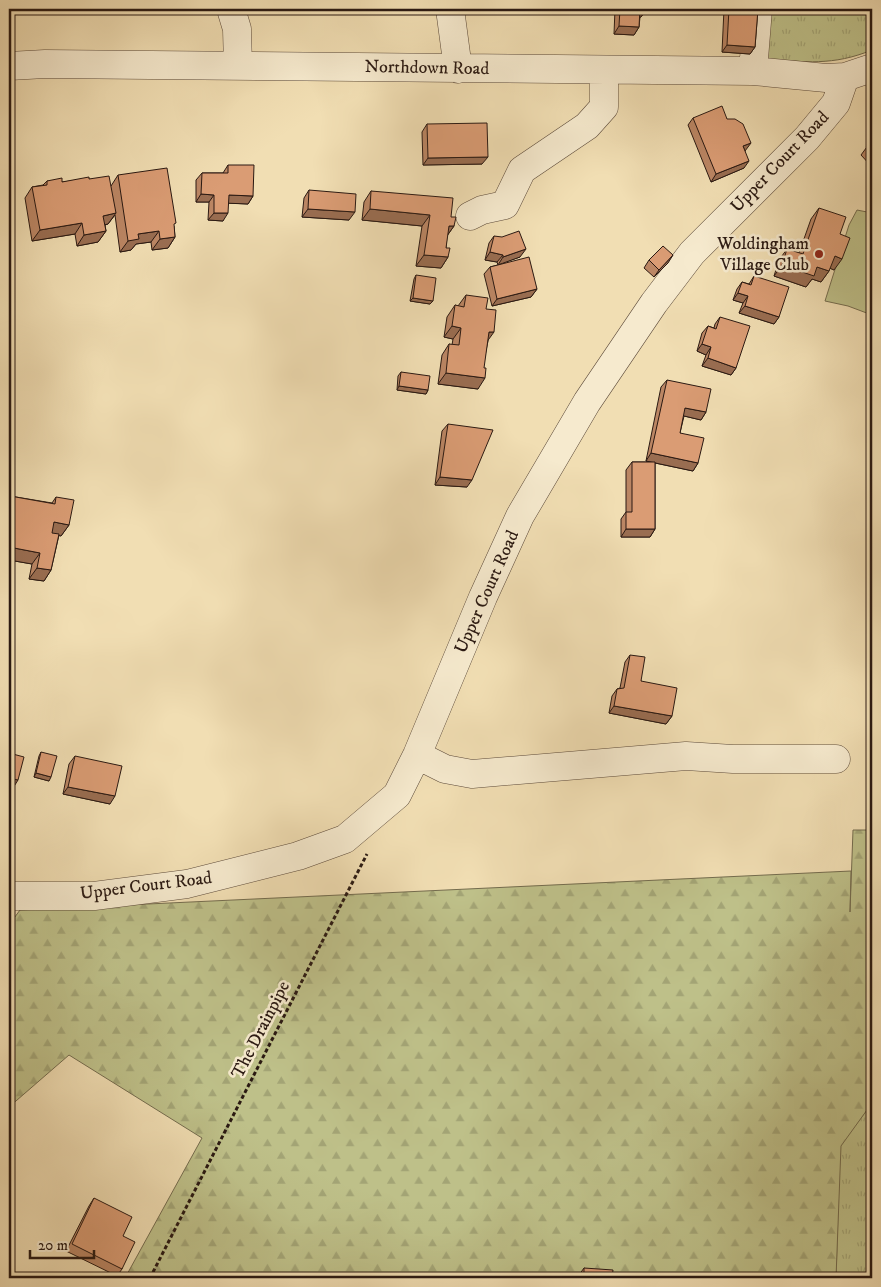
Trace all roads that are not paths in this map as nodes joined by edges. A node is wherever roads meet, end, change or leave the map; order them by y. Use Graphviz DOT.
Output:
graph roads {
  1 [pos="231,9"];
  2 [pos="450,9"];
  3 [pos="758,9"];
  4 [pos="9,66"];
  5 [pos="238,66"];
  6 [pos="872,68"];
  7 [pos="458,69"];
  8 [pos="604,70"];
  9 [pos="753,71"];
  10 [pos="845,77"];
  11 [pos="470,216"];
  12 [pos="417,755"];
  13 [pos="836,759"];
  14 [pos="9,896"];
  1 -- 5 [label="street"];
  2 -- 7 [label="street"];
  3 -- 9 [label="street"];
  4 -- 5 [label="street, Northdown Road"];
  5 -- 7 [label="street, Northdown Road"];
  6 -- 10 [label="street, Northdown Road"];
  7 -- 8 [label="street, Northdown Road"];
  8 -- 9 [label="street, Northdown Road"];
  8 -- 11 [label="street"];
  9 -- 10 [label="street, Northdown Road"];
  10 -- 12 [label="street, Upper Court Road"];
  12 -- 13 [label="street"];
  12 -- 14 [label="street, Upper Court Road"];
}
